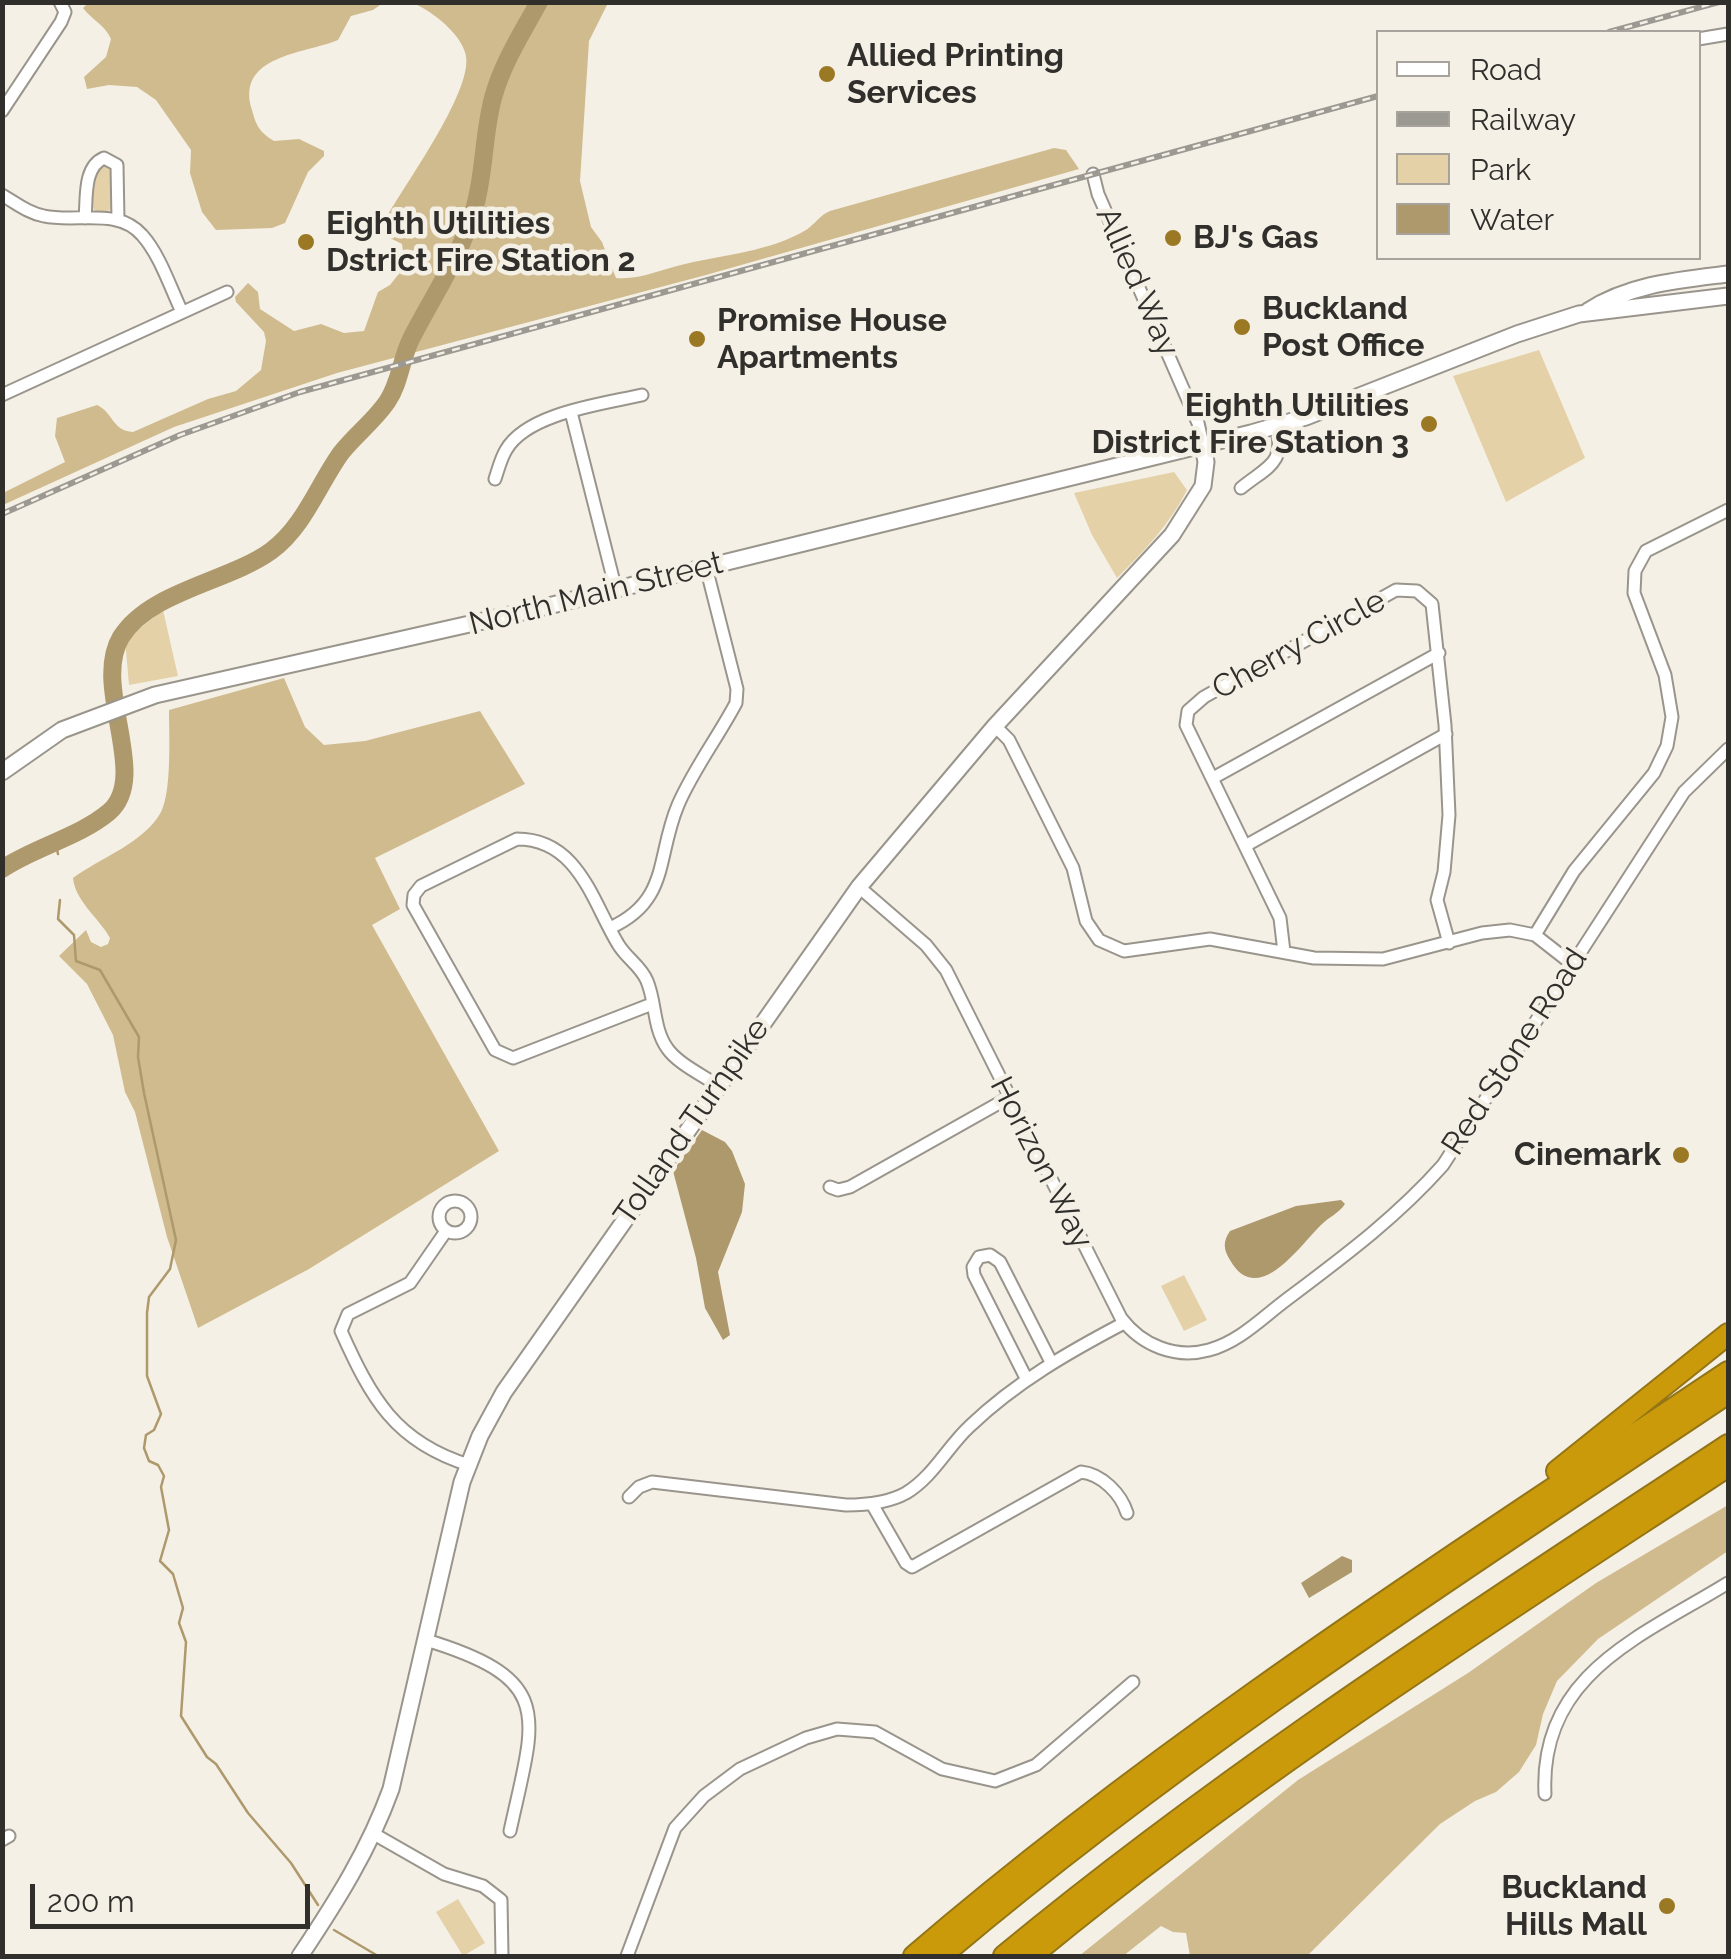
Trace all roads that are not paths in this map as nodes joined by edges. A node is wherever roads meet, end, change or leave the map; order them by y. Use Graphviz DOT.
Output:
graph roads {
  1 [pos="60,2"];
  2 [pos="1728,34"];
  3 [pos="1701,38"];
  4 [pos="2,111"];
  5 [pos="1092,174"];
  6 [pos="2,195"];
  7 [pos="85,218"];
  8 [pos="118,220"];
  9 [pos="1728,274"];
  10 [pos="227,292"];
  11 [pos="1728,296"];
  12 [pos="182,312"];
  13 [pos="1588,312"];
  14 [pos="2,395"];
  15 [pos="642,395"];
  16 [pos="571,412"];
  17 [pos="1276,426"];
  18 [pos="1203,445"];
  19 [pos="495,479"];
  20 [pos="1241,488"];
  21 [pos="1728,510"];
  22 [pos="706,567"];
  23 [pos="616,590"];
  24 [pos="1438,653"];
  25 [pos="995,726"];
  26 [pos="1446,734"];
  27 [pos="1728,748"];
  28 [pos="2,772"];
  29 [pos="1213,778"];
  30 [pos="1246,846"];
  31 [pos="859,887"];
  32 [pos="610,928"];
  33 [pos="1534,935"];
  34 [pos="1448,942"];
  35 [pos="1284,952"];
  36 [pos="1572,964"];
  37 [pos="652,1004"];
  38 [pos="717,1086"];
  39 [pos="1008,1098"];
  40 [pos="830,1186"];
  41 [pos="446,1231"];
  42 [pos="1124,1323"];
  43 [pos="1728,1334"];
  44 [pos="1051,1362"];
  45 [pos="1728,1372"];
  46 [pos="1027,1380"];
  47 [pos="1728,1393"];
  48 [pos="1728,1445"];
  49 [pos="468,1465"];
  50 [pos="1728,1466"];
  51 [pos="1728,1483"];
  52 [pos="629,1497"];
  53 [pos="872,1504"];
  54 [pos="1127,1513"];
  55 [pos="1463,1549"];
  56 [pos="1585,1561"];
  57 [pos="1728,1583"];
  58 [pos="426,1640"];
  59 [pos="1133,1682"];
  60 [pos="1545,1794"];
  61 [pos="510,1831"];
  62 [pos="374,1834"];
  63 [pos="300,1956"];
  64 [pos="502,1956"];
  65 [pos="627,1956"];
  66 [pos="914,1956"];
  67 [pos="941,1956"];
  68 [pos="1004,1956"];
  69 [pos="1032,1956"];
  1 -- 4 [label="street"];
  2 -- 3 [label="street"];
  5 -- 18 [label="street, Allied Way"];
  6 -- 7 [label="street"];
  7 -- 8 [label="street"];
  7 -- 8 [label="street"];
  8 -- 12 [label="street"];
  9 -- 13 [label="main road"];
  10 -- 12 [label="street"];
  11 -- 13 [label="main road"];
  12 -- 14 [label="street"];
  13 -- 17 [label="main road"];
  15 -- 16 [label="street"];
  16 -- 19 [label="street"];
  16 -- 23 [label="street"];
  17 -- 18 [label="main road"];
  17 -- 20 [label="street"];
  18 -- 22 [label="main road, North Main Street"];
  18 -- 25 [label="main road, Tolland Turnpike"];
  21 -- 33 [label="street"];
  22 -- 23 [label="main road, North Main Street"];
  22 -- 32 [label="street"];
  23 -- 28 [label="main road, North Main Street"];
  24 -- 26 [label="street, Cherry Circle"];
  24 -- 29 [label="street"];
  24 -- 29 [label="street, Cherry Circle"];
  25 -- 31 [label="main road, Tolland Turnpike"];
  25 -- 35 [label="street"];
  26 -- 30 [label="street"];
  26 -- 34 [label="street, Cherry Circle"];
  27 -- 36 [label="street, Red Stone Road"];
  29 -- 30 [label="street, Cherry Circle"];
  30 -- 35 [label="street, Cherry Circle"];
  31 -- 38 [label="main road, Tolland Turnpike"];
  31 -- 39 [label="street, Horizon Way"];
  32 -- 37 [label="street"];
  32 -- 37 [label="street"];
  33 -- 34 [label="street"];
  33 -- 36 [label="street"];
  34 -- 35 [label="street"];
  36 -- 42 [label="street, Red Stone Road"];
  37 -- 38 [label="street"];
  38 -- 49 [label="main road, Tolland Turnpike"];
  39 -- 40 [label="street"];
  39 -- 42 [label="street, Horizon Way"];
  41 -- 49 [label="street"];
  42 -- 44 [label="street"];
  43 -- 55 [label="highway"];
  44 -- 46 [label="street"];
  44 -- 46 [label="street"];
  45 -- 55 [label="highway"];
  46 -- 53 [label="street"];
  47 -- 67 [label="highway"];
  48 -- 68 [label="highway"];
  49 -- 58 [label="main road, Tolland Turnpike"];
  50 -- 56 [label="highway"];
  51 -- 56 [label="highway"];
  52 -- 53 [label="street"];
  53 -- 54 [label="street"];
  55 -- 66 [label="highway"];
  56 -- 69 [label="highway"];
  57 -- 60 [label="street"];
  58 -- 61 [label="street"];
  58 -- 62 [label="main road, Tolland Turnpike"];
  59 -- 65 [label="street"];
  62 -- 63 [label="main road, Tolland Turnpike"];
  62 -- 64 [label="street"];
}
